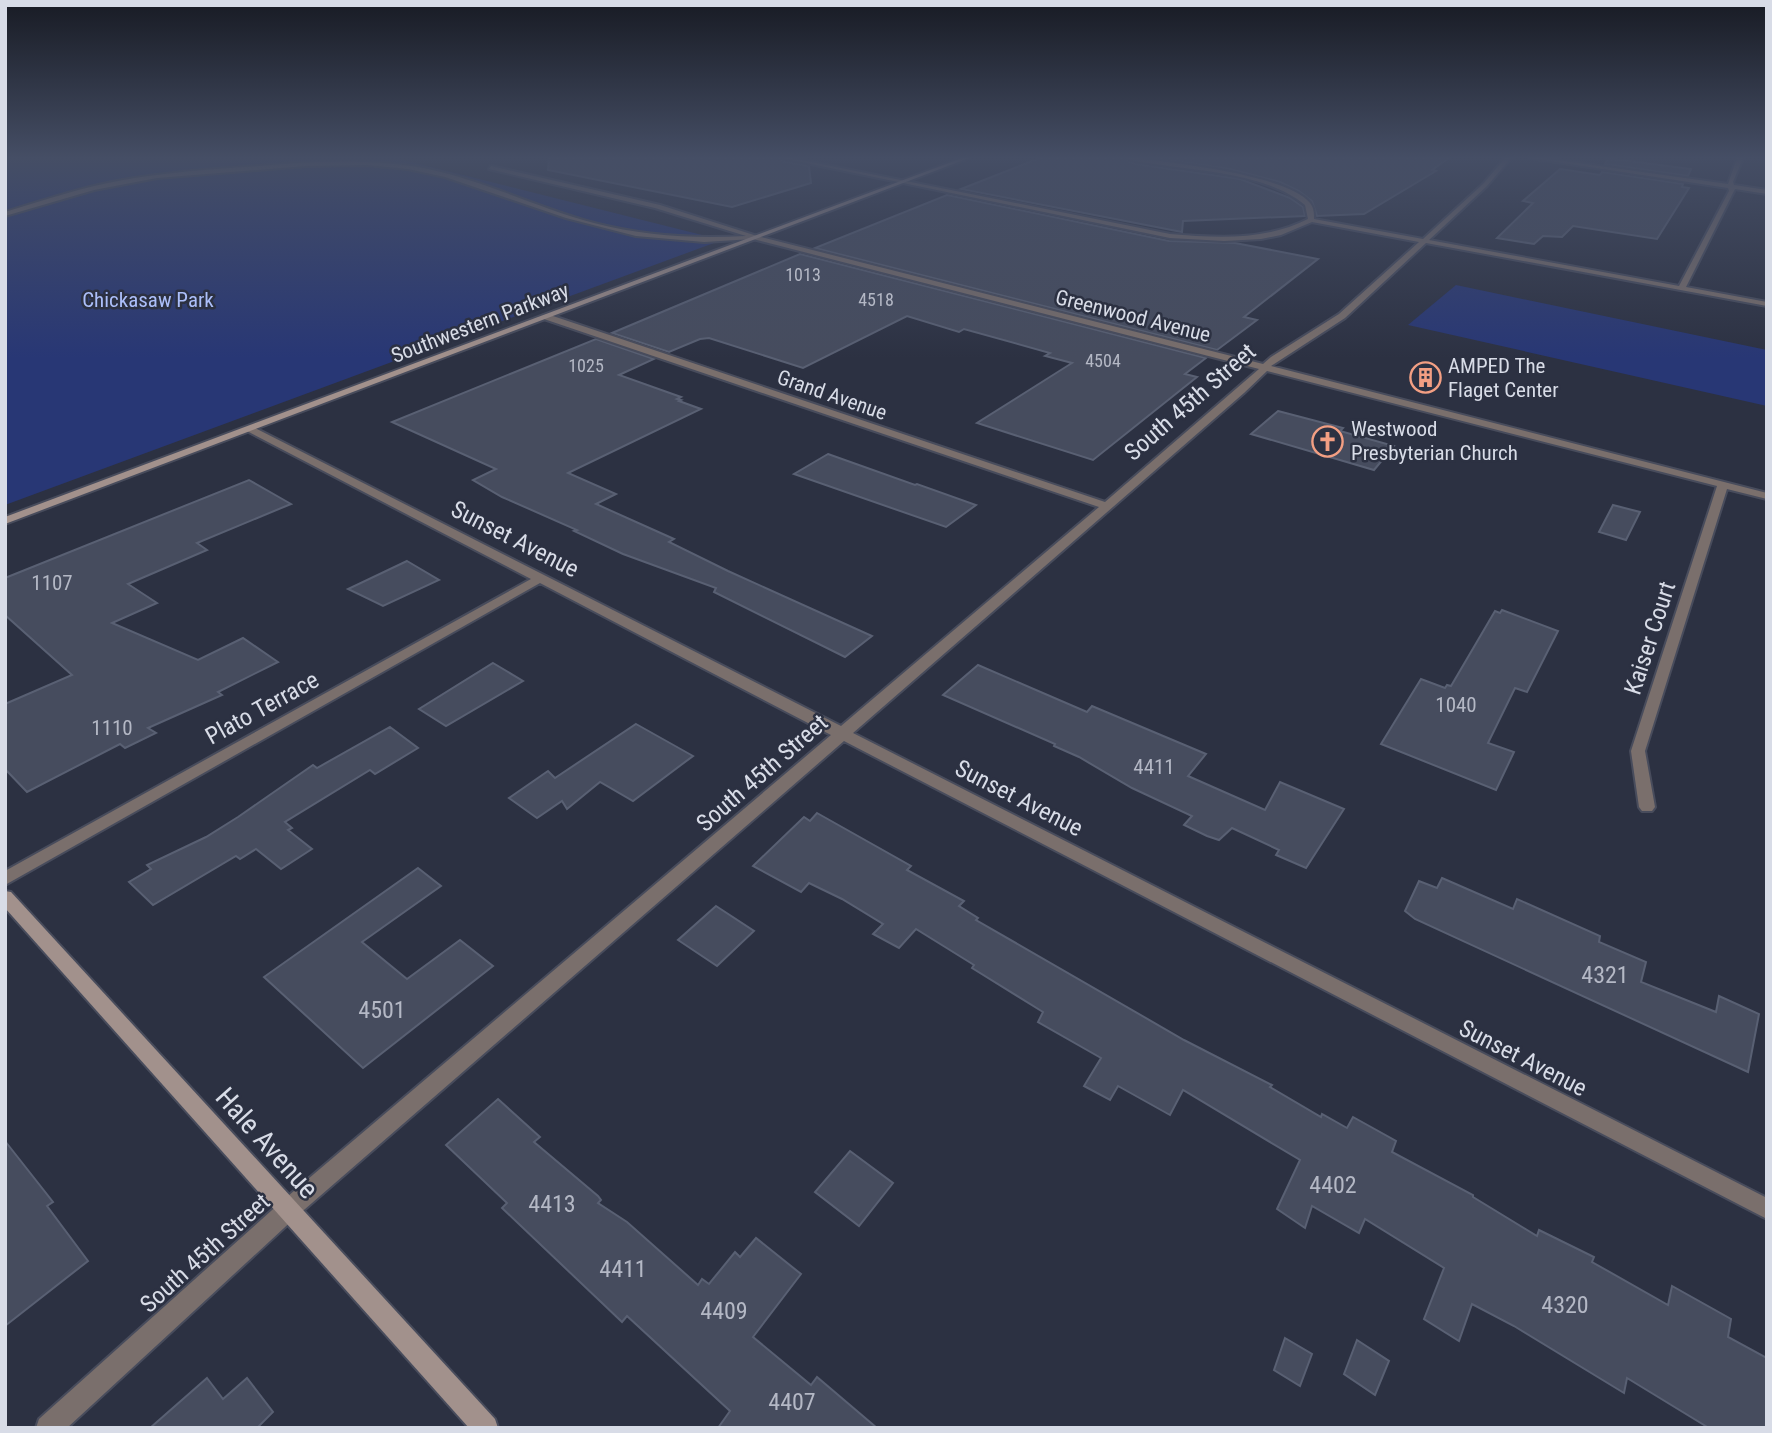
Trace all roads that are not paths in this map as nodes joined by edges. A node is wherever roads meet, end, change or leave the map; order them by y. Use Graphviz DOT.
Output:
graph roads {
  1 [pos="597,225"];
  2 [pos="720,225"];
  3 [pos="787,225"];
  4 [pos="1114,225"];
  5 [pos="1303,225"];
  6 [pos="1338,225"];
  7 [pos="1443,225"];
  8 [pos="1716,225"];
  9 [pos="755,237"];
  10 [pos="1426,241"];
  11 [pos="1682,288"];
  12 [pos="1767,304"];
  13 [pos="547,317"];
  14 [pos="1264,368"];
  15 [pos="250,429"];
  16 [pos="1723,485"];
  17 [pos="1767,496"];
  18 [pos="1105,506"];
  19 [pos="5,521"];
  20 [pos="541,578"];
  21 [pos="842,733"];
  22 [pos="1647,807"];
  23 [pos="5,879"];
  24 [pos="5,897"];
  25 [pos="289,1209"];
  26 [pos="1767,1209"];
  27 [pos="48,1428"];
  28 [pos="486,1428"];
  1 -- 9 [label="street"];
  2 -- 9 [label="street, Greenwood Avenue"];
  3 -- 9 [label="street, Southwestern Parkway"];
  4 -- 5 [label="street"];
  6 -- 10 [label="street"];
  7 -- 10 [label="street, South 45th Street"];
  8 -- 11 [label="street"];
  9 -- 13 [label="street, Southwestern Parkway"];
  9 -- 14 [label="street, Greenwood Avenue"];
  10 -- 11 [label="street"];
  10 -- 14 [label="street, South 45th Street"];
  11 -- 12 [label="street"];
  13 -- 15 [label="street, Southwestern Parkway"];
  13 -- 18 [label="street, Grand Avenue"];
  14 -- 16 [label="street, Greenwood Avenue"];
  14 -- 18 [label="street, South 45th Street"];
  15 -- 19 [label="street, Southwestern Parkway"];
  15 -- 20 [label="street, Sunset Avenue"];
  16 -- 17 [label="street, Greenwood Avenue"];
  16 -- 22 [label="street, Kaiser Court"];
  18 -- 21 [label="street, South 45th Street"];
  20 -- 21 [label="street, Sunset Avenue"];
  20 -- 23 [label="street, Plato Terrace"];
  21 -- 25 [label="street, South 45th Street"];
  21 -- 26 [label="street, Sunset Avenue"];
  24 -- 25 [label="street, Hale Avenue"];
  25 -- 27 [label="street, South 45th Street"];
  25 -- 28 [label="street, Hale Avenue"];
}
